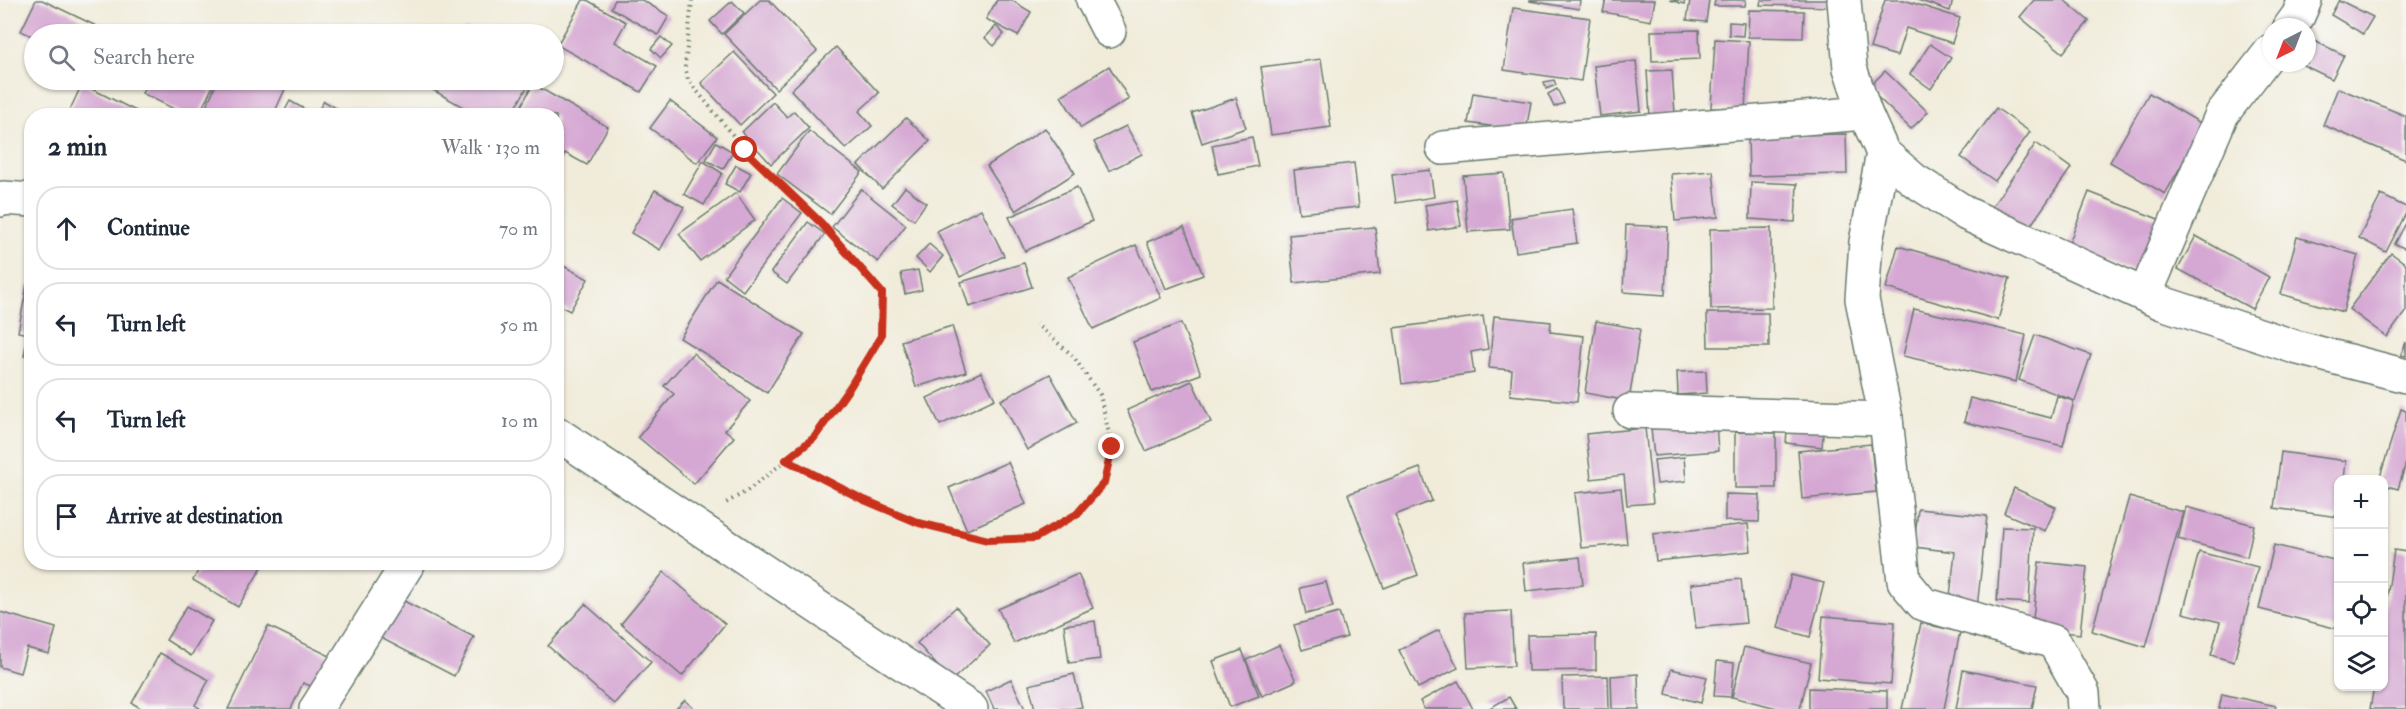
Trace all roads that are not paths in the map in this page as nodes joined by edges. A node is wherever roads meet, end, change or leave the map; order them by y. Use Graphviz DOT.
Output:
graph roads {
  1 [pos="1093,0"];
  2 [pos="1844,0"];
  3 [pos="2305,0"];
  4 [pos="2297,18"];
  5 [pos="1109,31"];
  6 [pos="2262,63"];
  7 [pos="1865,113"];
  8 [pos="1443,148"];
  9 [pos="1883,153"];
  10 [pos="24,199"];
  11 [pos="0,200"];
  12 [pos="2145,295"];
  13 [pos="2406,376"];
  14 [pos="1630,411"];
  15 [pos="1886,419"];
  16 [pos="564,439"];
  17 [pos="404,570"];
  18 [pos="316,709"];
  19 [pos="971,709"];
  20 [pos="2084,709"];
  1 -- 5 [label="street"];
  2 -- 7 [label="street"];
  3 -- 4 [label="street"];
  6 -- 12 [label="street"];
  7 -- 8 [label="street"];
  7 -- 9 [label="street"];
  9 -- 12 [label="street"];
  9 -- 15 [label="street"];
  10 -- 11 [label="street"];
  12 -- 13 [label="street"];
  14 -- 15 [label="street"];
  15 -- 20 [label="street"];
  16 -- 19 [label="street"];
  17 -- 18 [label="street"];
}
